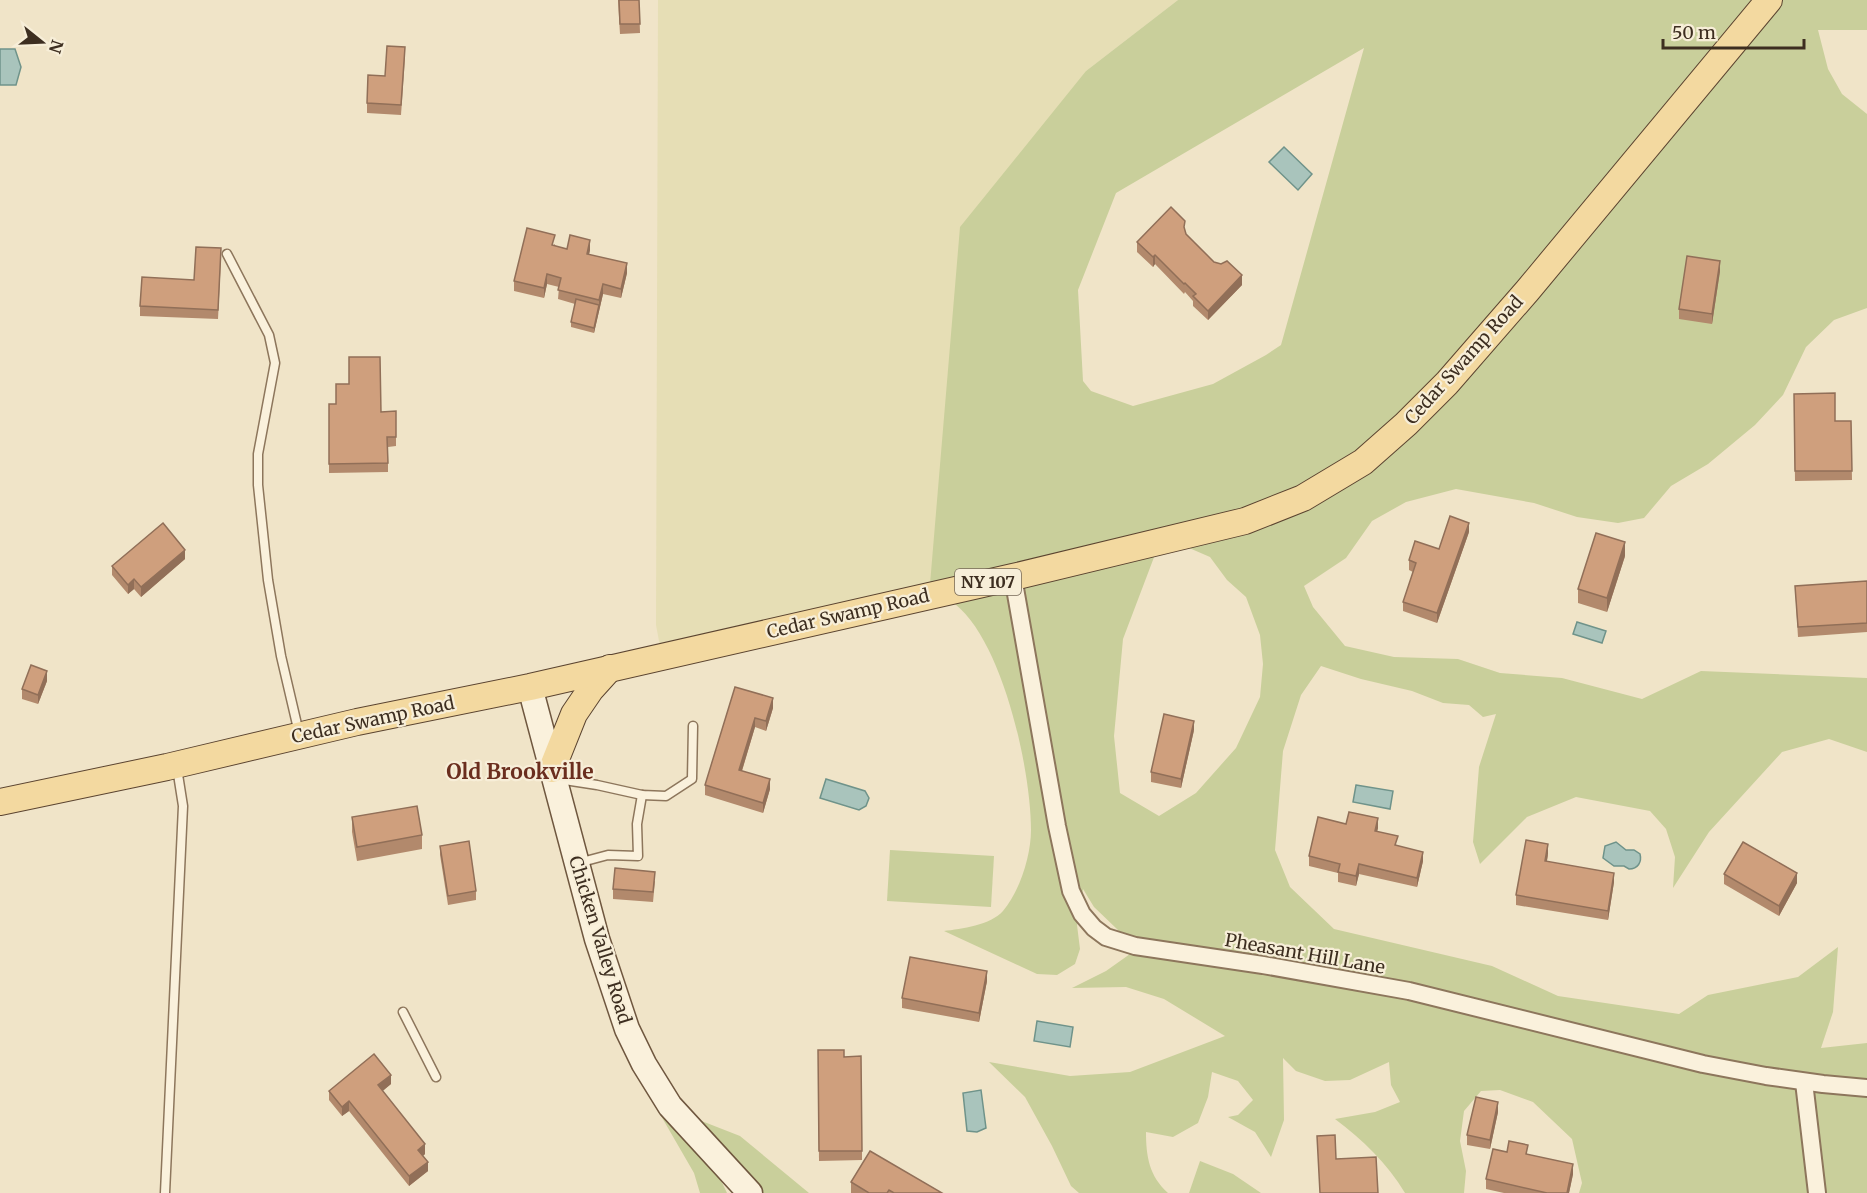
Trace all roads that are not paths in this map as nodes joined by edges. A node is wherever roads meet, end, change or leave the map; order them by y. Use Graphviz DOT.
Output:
graph roads {
  1 [pos="1769,0"];
  2 [pos="228,254"];
  3 [pos="1013,577"];
  4 [pos="610,668"];
  5 [pos="530,687"];
  6 [pos="693,726"];
  7 [pos="300,735"];
  8 [pos="176,765"];
  9 [pos="553,774"];
  10 [pos="642,795"];
  11 [pos="0,802"];
  12 [pos="577,864"];
  13 [pos="403,1012"];
  14 [pos="436,1077"];
  15 [pos="1804,1082"];
  16 [pos="1867,1088"];
  17 [pos="165,1193"];
  18 [pos="750,1193"];
  19 [pos="1817,1193"];
  1 -- 3 [label="main road, Cedar Swamp Road / NY 107"];
  2 -- 7 [label="lane"];
  3 -- 4 [label="main road, Cedar Swamp Road / NY 107"];
  3 -- 15 [label="street, Pheasant Hill Lane"];
  4 -- 5 [label="main road, Cedar Swamp Road / NY 107"];
  4 -- 9 [label="main road"];
  5 -- 7 [label="main road, Cedar Swamp Road / NY 107"];
  5 -- 9 [label="main road, Chicken Valley Road"];
  6 -- 10 [label="lane"];
  7 -- 8 [label="main road, Cedar Swamp Road / NY 107"];
  8 -- 11 [label="main road, Cedar Swamp Road / NY 107"];
  8 -- 17 [label="lane"];
  9 -- 10 [label="lane"];
  9 -- 12 [label="main road, Chicken Valley Road"];
  10 -- 12 [label="lane"];
  12 -- 18 [label="main road, Chicken Valley Road"];
  13 -- 14 [label="lane"];
  15 -- 16 [label="street, Pheasant Hill Lane"];
  15 -- 19 [label="street"];
}
